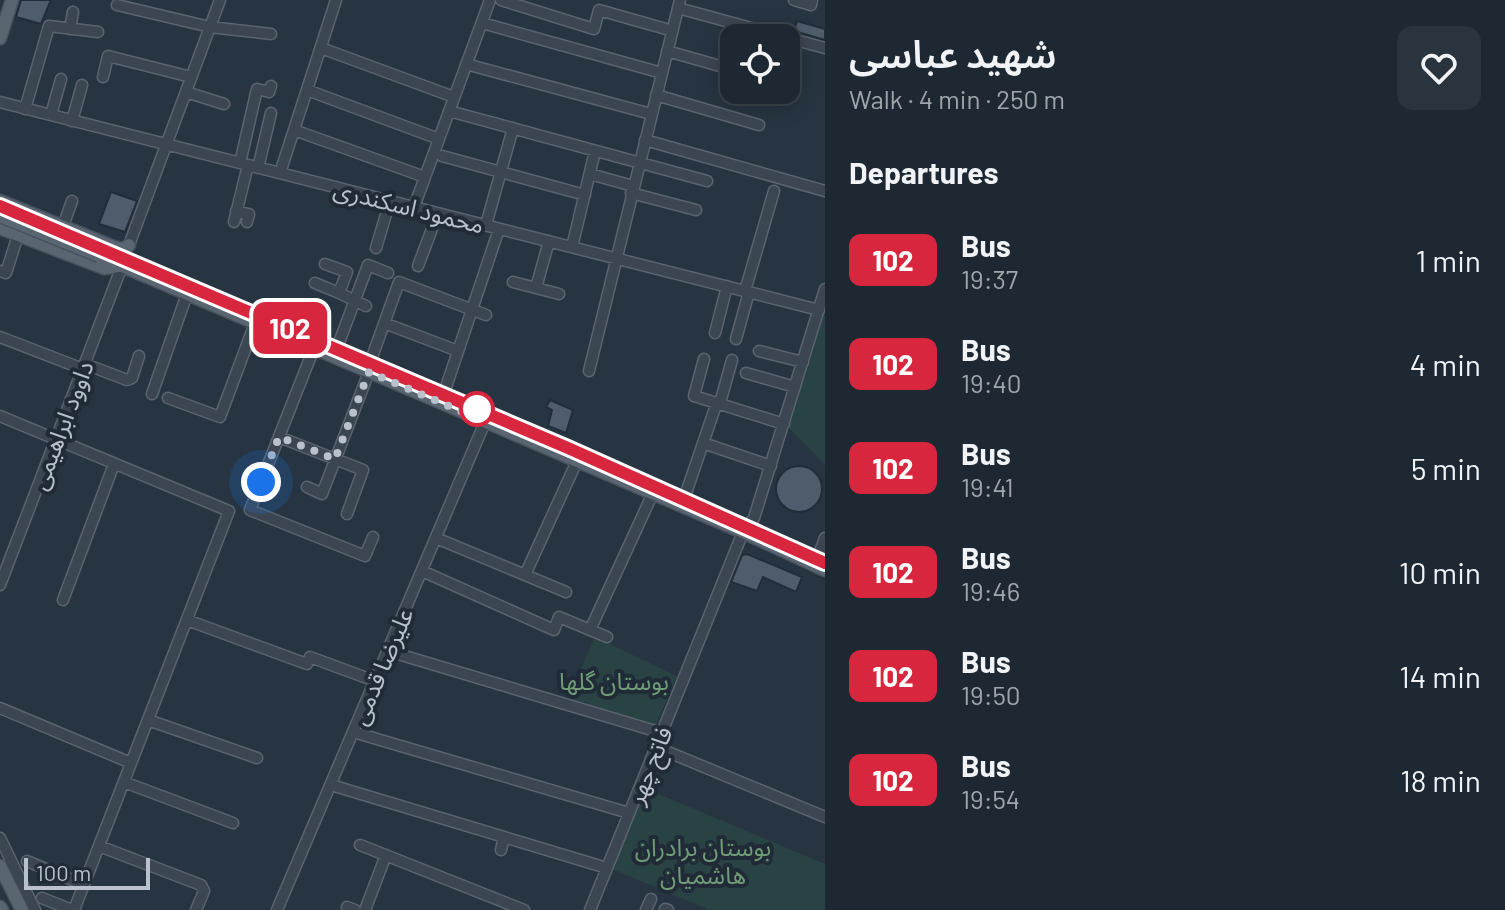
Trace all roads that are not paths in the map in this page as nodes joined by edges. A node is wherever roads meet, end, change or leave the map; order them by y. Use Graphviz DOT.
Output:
graph roads {
  1 [pos="12,0"];
  2 [pos="220,0"];
  3 [pos="336,0"];
  4 [pos="490,0"];
  5 [pos="501,0"];
  6 [pos="794,0"];
  7 [pos="812,0"];
  8 [pos="679,4"];
  9 [pos="117,5"];
  10 [pos="73,12"];
  11 [pos="482,23"];
  12 [pos="210,27"];
  13 [pos="70,29"];
  14 [pos="666,29"];
  15 [pos="98,32"];
  16 [pos="271,34"];
  17 [pos="0,38"];
  18 [pos="321,48"];
  19 [pos="825,48"];
  20 [pos="667,51"];
  21 [pos="466,64"];
  22 [pos="720,66"];
  23 [pos="662,73"];
  24 [pos="103,77"];
  25 [pos="191,77"];
  26 [pos="61,79"];
  27 [pos="82,85"];
  28 [pos="271,86"];
  29 [pos="307,90"];
  30 [pos="186,92"];
  31 [pos="656,95"];
  32 [pos="454,97"];
  33 [pos="0,102"];
  34 [pos="224,104"];
  35 [pos="25,109"];
  36 [pos="449,111"];
  37 [pos="271,113"];
  38 [pos="651,114"];
  39 [pos="51,115"];
  40 [pos="72,121"];
  41 [pos="759,125"];
  42 [pos="513,128"];
  43 [pos="294,130"];
  44 [pos="439,139"];
  45 [pos="645,140"];
  46 [pos="166,145"];
  47 [pos="595,151"];
  48 [pos="442,156"];
  49 [pos="639,162"];
  50 [pos="249,165"];
  51 [pos="501,172"];
  52 [pos="280,173"];
  53 [pos="590,174"];
  54 [pos="425,177"];
  55 [pos="707,181"];
  56 [pos="632,189"];
  57 [pos="774,191"];
  58 [pos="825,191"];
  59 [pos="585,195"];
  60 [pos="0,201"];
  61 [pos="72,201"];
  62 [pos="390,201"];
  63 [pos="414,207"];
  64 [pos="696,210"];
  65 [pos="438,213"];
  66 [pos="0,216"];
  67 [pos="247,222"];
  68 [pos="486,225"];
  69 [pos="63,226"];
  70 [pos="0,228"];
  71 [pos="499,229"];
  72 [pos="18,235"];
  73 [pos="549,241"];
  74 [pos="129,245"];
  75 [pos="572,247"];
  76 [pos="376,248"];
  77 [pos="615,258"];
  78 [pos="325,264"];
  79 [pos="122,266"];
  80 [pos="418,266"];
  81 [pos="3,272"];
  82 [pos="388,273"];
  83 [pos="513,282"];
  84 [pos="315,283"];
  85 [pos="727,286"];
  86 [pos="536,288"];
  87 [pos="825,289"];
  88 [pos="747,291"];
  89 [pos="339,293"];
  90 [pos="187,294"];
  91 [pos="559,294"];
  92 [pos="355,301"];
  93 [pos="366,306"];
  94 [pos="472,310"];
  95 [pos="819,310"];
  96 [pos="486,315"];
  97 [pos="255,323"];
  98 [pos="384,323"];
  99 [pos="715,333"];
  100 [pos="0,337"];
  101 [pos="736,339"];
  102 [pos="314,348"];
  103 [pos="458,351"];
  104 [pos="759,351"];
  105 [pos="139,356"];
  106 [pos="334,356"];
  107 [pos="704,359"];
  108 [pos="732,360"];
  109 [pos="803,362"];
  110 [pos="84,366"];
  111 [pos="368,371"];
  112 [pos="589,371"];
  113 [pos="746,373"];
  114 [pos="795,387"];
  115 [pos="152,394"];
  116 [pos="168,398"];
  117 [pos="441,402"];
  118 [pos="719,402"];
  119 [pos="0,416"];
  120 [pos="485,422"];
  121 [pos="784,424"];
  122 [pos="279,437"];
  123 [pos="56,439"];
  124 [pos="703,443"];
  125 [pos="335,459"];
  126 [pos="577,461"];
  127 [pos="114,464"];
  128 [pos="771,466"];
  129 [pos="307,487"];
  130 [pos="653,493"];
  131 [pos="684,499"];
  132 [pos="347,514"];
  133 [pos="743,532"];
  134 [pos="373,537"];
  135 [pos="436,538"];
  136 [pos="825,538"];
  137 [pos="817,559"];
  138 [pos="825,570"];
  139 [pos="422,571"];
  140 [pos="525,575"];
  141 [pos="0,585"];
  142 [pos="566,592"];
  143 [pos="63,600"];
  144 [pos="187,620"];
  145 [pos="590,630"];
  146 [pos="607,637"];
  147 [pos="388,651"];
  148 [pos="375,681"];
  149 [pos="0,708"];
  150 [pos="148,720"];
  151 [pos="353,732"];
  152 [pos="662,733"];
  153 [pos="656,747"];
  154 [pos="257,758"];
  155 [pos="131,763"];
  156 [pos="124,782"];
  157 [pos="331,785"];
  158 [pos="629,813"];
  159 [pos="825,817"];
  160 [pos="233,823"];
  161 [pos="504,837"];
  162 [pos="0,838"];
  163 [pos="360,845"];
  164 [pos="99,846"];
  165 [pos="501,850"];
  166 [pos="386,855"];
  167 [pos="27,861"];
  168 [pos="0,866"];
  169 [pos="607,868"];
  170 [pos="84,885"];
  171 [pos="42,898"];
  172 [pos="22,910"];
  173 [pos="35,910"];
  174 [pos="73,910"];
  175 [pos="196,910"];
  176 [pos="277,910"];
  177 [pos="365,910"];
  178 [pos="524,910"];
  179 [pos="590,910"];
  1 -- 17 [label="main road"];
  2 -- 12 [label="street"];
  3 -- 18 [label="street"];
  4 -- 11 [label="street"];
  5 -- 14 [label="street"];
  6 -- 7 [label="street"];
  8 -- 19 [label="street"];
  8 -- 20 [label="street"];
  9 -- 12 [label="street"];
  10 -- 13 [label="street"];
  11 -- 21 [label="street"];
  11 -- 23 [label="street"];
  12 -- 16 [label="street"];
  12 -- 25 [label="street"];
  13 -- 15 [label="street"];
  13 -- 35 [label="street"];
  18 -- 29 [label="street"];
  18 -- 32 [label="street"];
  20 -- 22 [label="street"];
  20 -- 23 [label="street"];
  21 -- 32 [label="street"];
  21 -- 38 [label="street"];
  23 -- 31 [label="street"];
  24 -- 25 [label="street"];
  25 -- 30 [label="street"];
  26 -- 39 [label="street"];
  27 -- 40 [label="street"];
  28 -- 50 [label="street"];
  29 -- 43 [label="street"];
  29 -- 44 [label="street"];
  30 -- 34 [label="street"];
  30 -- 46 [label="street"];
  31 -- 38 [label="street"];
  31 -- 41 [label="street"];
  32 -- 36 [label="street"];
  33 -- 35 [label="street, محمود اسکندری"];
  35 -- 39 [label="street, محمود اسکندری"];
  36 -- 42 [label="street"];
  36 -- 44 [label="street"];
  37 -- 50 [label="street"];
  38 -- 45 [label="street"];
  39 -- 40 [label="street, محمود اسکندری"];
  40 -- 46 [label="street, محمود اسکندری"];
  42 -- 47 [label="street"];
  42 -- 51 [label="street"];
  43 -- 52 [label="street"];
  43 -- 54 [label="street"];
  44 -- 54 [label="street"];
  45 -- 49 [label="street"];
  45 -- 58 [label="street"];
  46 -- 50 [label="street, محمود اسکندری"];
  46 -- 74 [label="street"];
  47 -- 49 [label="street"];
  47 -- 53 [label="street"];
  48 -- 51 [label="street"];
  49 -- 55 [label="street"];
  49 -- 56 [label="street"];
  50 -- 52 [label="street, محمود اسکندری"];
  50 -- 67 [label="street"];
  51 -- 59 [label="street"];
  51 -- 68 [label="street"];
  52 -- 62 [label="street, محمود اسکندری"];
  53 -- 56 [label="street"];
  53 -- 59 [label="street"];
  54 -- 63 [label="street"];
  56 -- 64 [label="street"];
  56 -- 77 [label="street"];
  57 -- 88 [label="street"];
  59 -- 75 [label="street"];
  60 -- 69 [label="main road"];
  61 -- 69 [label="street"];
  62 -- 63 [label="street, محمود اسکندری"];
  62 -- 76 [label="street"];
  63 -- 65 [label="street, محمود اسکندری"];
  65 -- 68 [label="street, محمود اسکندری"];
  65 -- 80 [label="street"];
  66 -- 79 [label="main road, bridge"];
  68 -- 71 [label="street, محمود اسکندری"];
  69 -- 74 [label="main road"];
  70 -- 72 [label="main road"];
  71 -- 73 [label="street, محمود اسکندری"];
  71 -- 94 [label="street"];
  72 -- 79 [label="main road"];
  72 -- 81 [label="street"];
  73 -- 75 [label="street, محمود اسکندری"];
  73 -- 86 [label="street"];
  75 -- 77 [label="street, محمود اسکندری"];
  77 -- 85 [label="street, محمود اسکندری"];
  77 -- 112 [label="street"];
  78 -- 89 [label="street"];
  79 -- 90 [label="main road"];
  79 -- 110 [label="street, داوود ابراهیمی"];
  82 -- 92 [label="street"];
  83 -- 86 [label="street"];
  84 -- 89 [label="street"];
  85 -- 88 [label="street, محمود اسکندری"];
  85 -- 99 [label="street"];
  86 -- 91 [label="street"];
  87 -- 95 [label="street, فاتح چهر"];
  88 -- 95 [label="street, محمود اسکندری"];
  88 -- 101 [label="street"];
  89 -- 92 [label="street"];
  90 -- 97 [label="main road"];
  90 -- 115 [label="street"];
  92 -- 93 [label="street"];
  92 -- 106 [label="street"];
  94 -- 96 [label="street"];
  94 -- 98 [label="street"];
  94 -- 103 [label="street"];
  95 -- 109 [label="street, فاتح چهر"];
  97 -- 102 [label="main road"];
  97 -- 116 [label="street"];
  98 -- 103 [label="street"];
  98 -- 111 [label="street"];
  100 -- 110 [label="street"];
  102 -- 106 [label="main road"];
  102 -- 122 [label="street"];
  103 -- 117 [label="street"];
  104 -- 109 [label="street"];
  105 -- 110 [label="street"];
  106 -- 111 [label="main road"];
  107 -- 118 [label="street"];
  108 -- 118 [label="street"];
  109 -- 114 [label="street, فاتح چهر"];
  110 -- 123 [label="street, داوود ابراهیمی"];
  111 -- 117 [label="main road"];
  111 -- 125 [label="street"];
  113 -- 114 [label="street"];
  114 -- 121 [label="street, فاتح چهر"];
  117 -- 120 [label="main road"];
  118 -- 121 [label="street"];
  118 -- 124 [label="street"];
  119 -- 123 [label="street"];
  120 -- 126 [label="main road"];
  120 -- 135 [label="street, علیرضا قدمی"];
  121 -- 128 [label="street, فاتح چهر"];
  122 -- 125 [label="street"];
  122 -- 134 [label="street"];
  123 -- 127 [label="street"];
  123 -- 141 [label="street, داوود ابراهیمی"];
  124 -- 128 [label="street"];
  124 -- 131 [label="street"];
  125 -- 129 [label="street"];
  125 -- 132 [label="street"];
  126 -- 130 [label="main road"];
  126 -- 140 [label="street"];
  127 -- 143 [label="street"];
  127 -- 144 [label="street"];
  128 -- 133 [label="street, فاتح چهر"];
  130 -- 133 [label="main road"];
  130 -- 145 [label="street"];
  133 -- 138 [label="main road"];
  133 -- 152 [label="street, فاتح چهر"];
  135 -- 139 [label="street, علیرضا قدمی"];
  135 -- 140 [label="street"];
  136 -- 137 [label="street"];
  139 -- 145 [label="street"];
  139 -- 147 [label="street, علیرضا قدمی"];
  140 -- 142 [label="street"];
  144 -- 148 [label="street"];
  144 -- 150 [label="street"];
  145 -- 146 [label="street"];
  147 -- 148 [label="street, علیرضا قدمی"];
  147 -- 152 [label="street"];
  148 -- 151 [label="street, علیرضا قدمی"];
  149 -- 155 [label="street"];
  150 -- 154 [label="street"];
  150 -- 155 [label="street"];
  151 -- 157 [label="street, علیرضا قدمی"];
  151 -- 158 [label="street"];
  152 -- 153 [label="street, فاتح چهر"];
  153 -- 158 [label="street, فاتح چهر"];
  153 -- 159 [label="street"];
  155 -- 156 [label="street"];
  156 -- 160 [label="street"];
  156 -- 164 [label="street"];
  157 -- 161 [label="street"];
  157 -- 176 [label="street, علیرضا قدمی"];
  158 -- 169 [label="street, فاتح چهر"];
  161 -- 165 [label="street"];
  161 -- 169 [label="street"];
  162 -- 173 [label="street"];
  163 -- 166 [label="street"];
  164 -- 170 [label="street"];
  164 -- 175 [label="street"];
  166 -- 177 [label="street"];
  166 -- 178 [label="street"];
  167 -- 170 [label="street"];
  168 -- 172 [label="main road"];
  169 -- 179 [label="street, فاتح چهر"];
  170 -- 174 [label="street"];
  171 -- 174 [label="street"];
}
